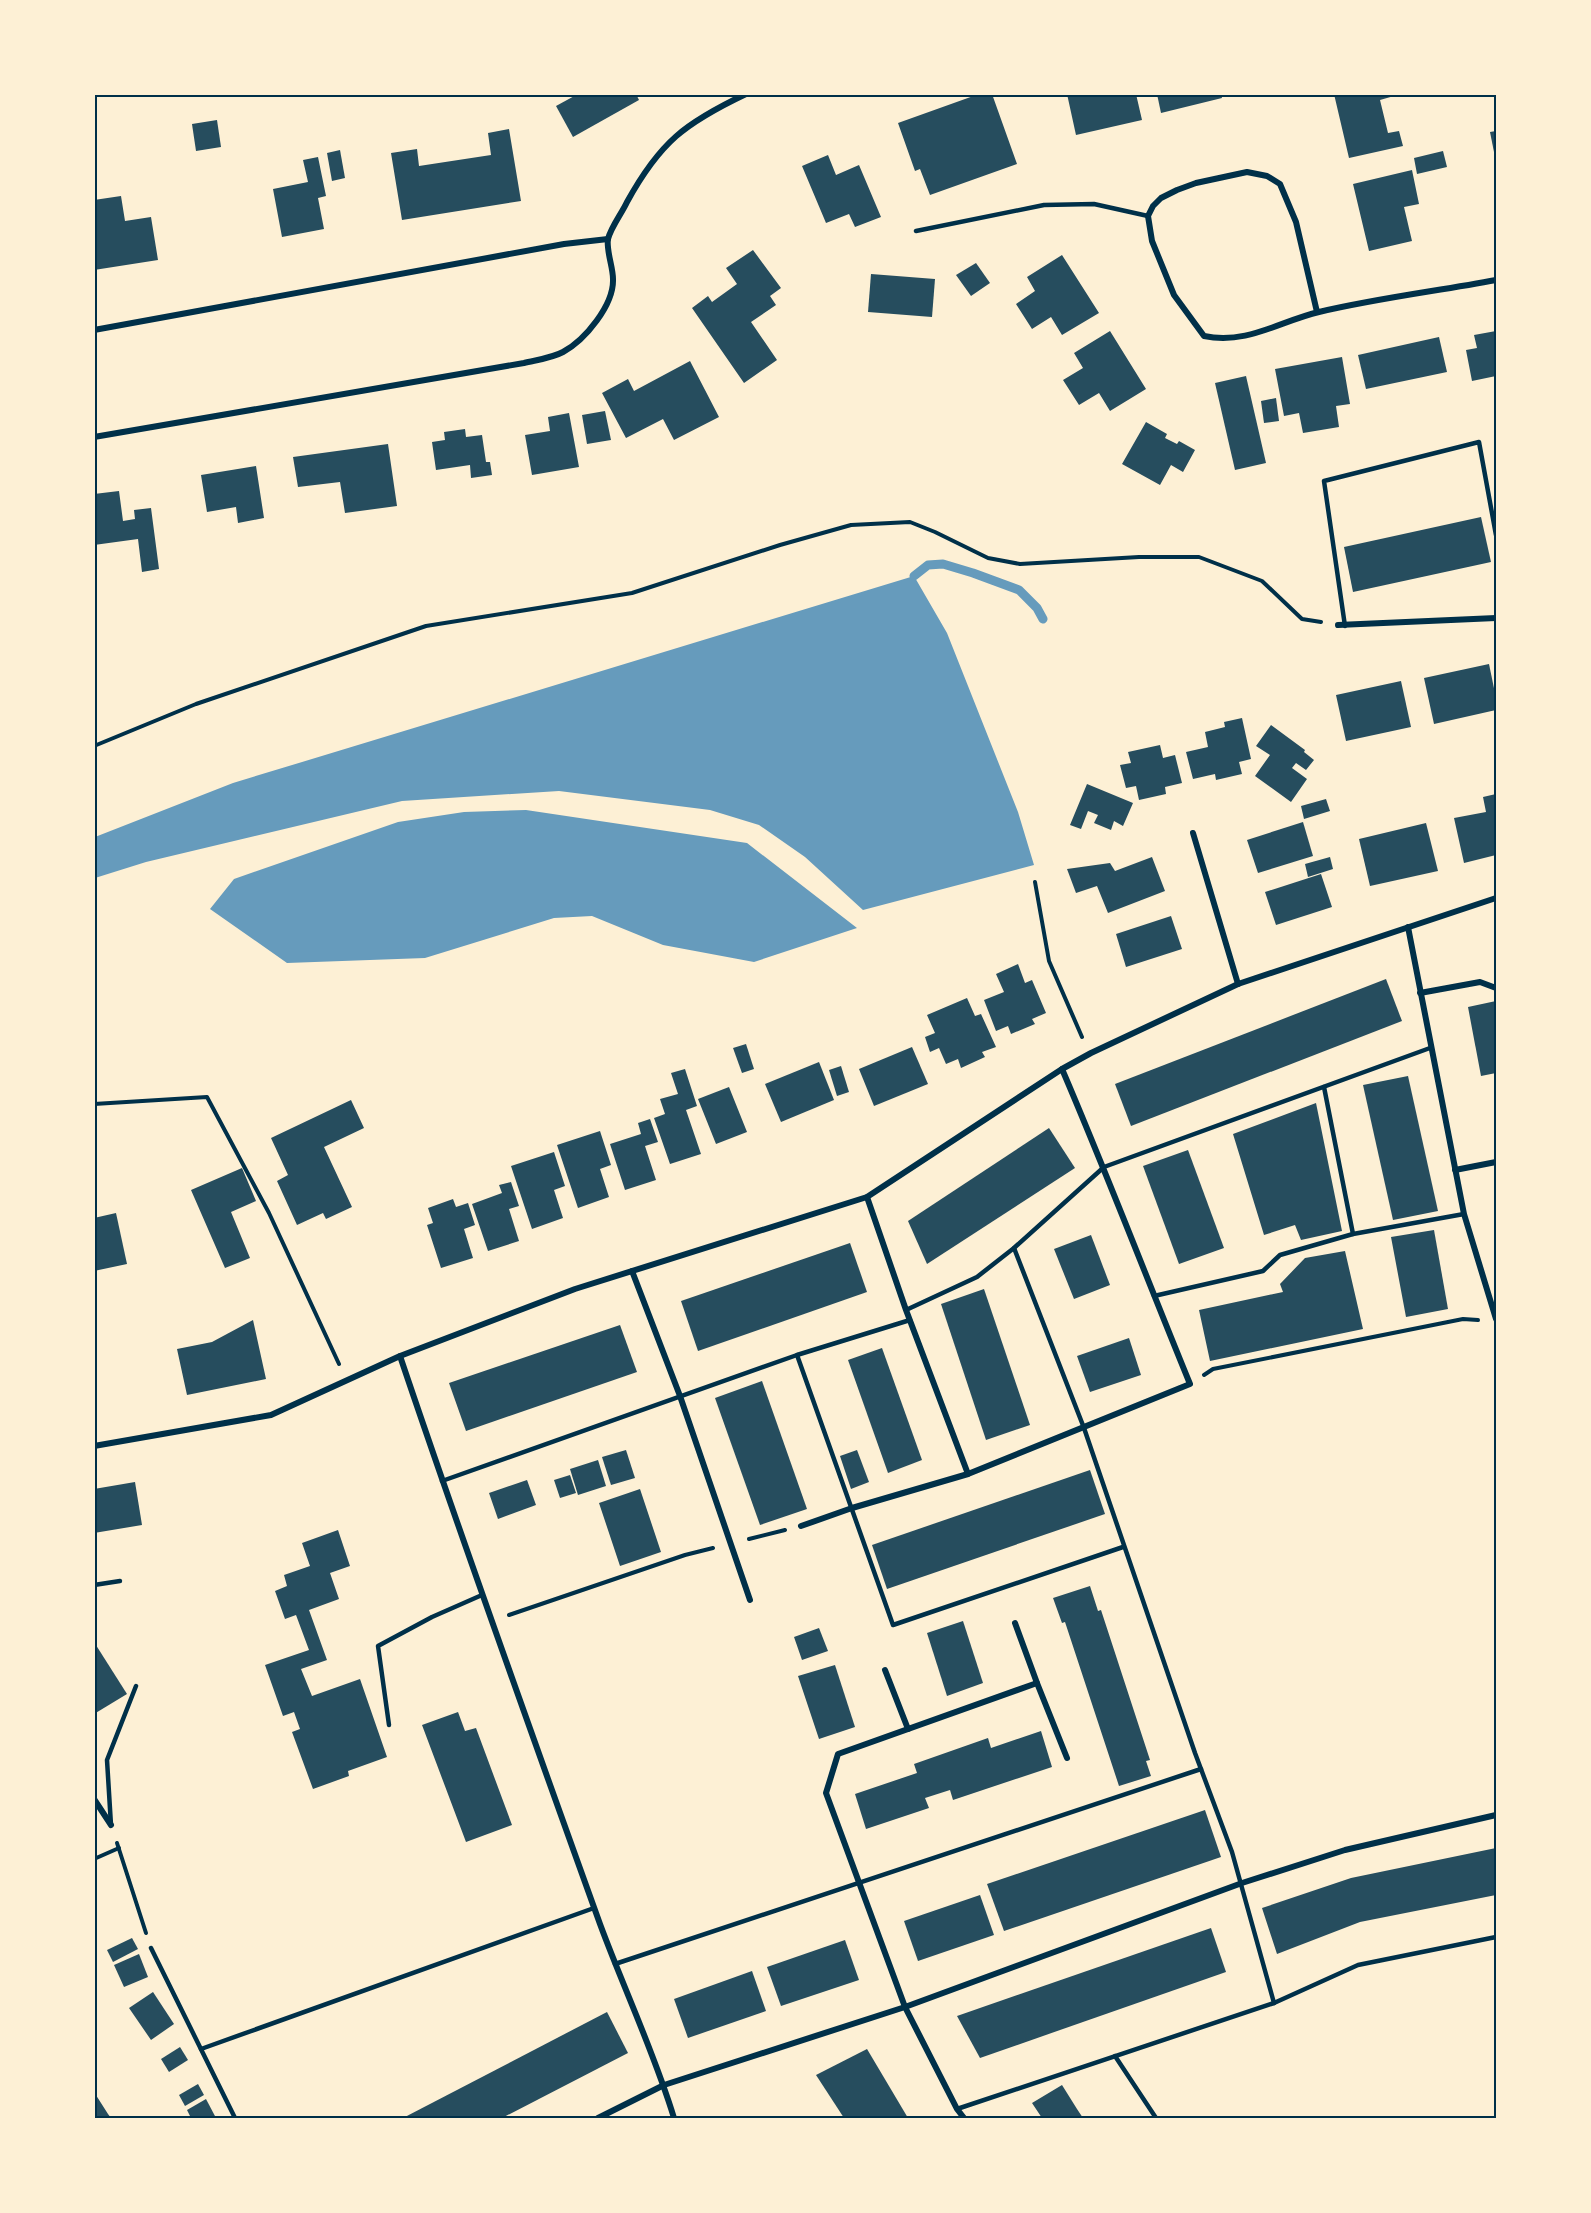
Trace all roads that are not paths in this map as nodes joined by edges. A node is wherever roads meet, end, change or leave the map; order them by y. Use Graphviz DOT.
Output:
graph roads {
  1 [pos="746,94"];
  2 [pos="1148,216"];
  3 [pos="916,231"];
  4 [pos="608,239"];
  5 [pos="1497,280"];
  6 [pos="1317,312"];
  7 [pos="94,330"];
  8 [pos="94,437"];
  9 [pos="1497,535"];
  10 [pos="1497,618"];
  11 [pos="1342,626"];
  12 [pos="1193,833"];
  13 [pos="1497,898"];
  14 [pos="1408,927"];
  15 [pos="1238,984"];
  16 [pos="1497,988"];
  17 [pos="1420,993"];
  18 [pos="1430,1048"];
  19 [pos="1062,1070"];
  20 [pos="1324,1087"];
  21 [pos="1497,1162"];
  22 [pos="1104,1167"];
  23 [pos="1455,1170"];
  24 [pos="867,1197"];
  25 [pos="1464,1214"];
  26 [pos="1353,1234"];
  27 [pos="1014,1248"];
  28 [pos="632,1271"];
  29 [pos="1154,1296"];
  30 [pos="906,1310"];
  31 [pos="1497,1319"];
  32 [pos="910,1320"];
  33 [pos="797,1355"];
  34 [pos="400,1356"];
  35 [pos="680,1396"];
  36 [pos="1084,1428"];
  37 [pos="94,1446"];
  38 [pos="968,1474"];
  39 [pos="442,1481"];
  40 [pos="852,1508"];
  41 [pos="801,1526"];
  42 [pos="1123,1547"];
  43 [pos="120,1581"];
  44 [pos="94,1585"];
  45 [pos="483,1595"];
  46 [pos="750,1600"];
  47 [pos="1015,1623"];
  48 [pos="885,1670"];
  49 [pos="1037,1683"];
  50 [pos="136,1686"];
  51 [pos="389,1725"];
  52 [pos="908,1729"];
  53 [pos="1067,1758"];
  54 [pos="1201,1769"];
  55 [pos="94,1799"];
  56 [pos="1497,1815"];
  57 [pos="111,1825"];
  58 [pos="1242,1883"];
  59 [pos="858,1884"];
  60 [pos="594,1908"];
  61 [pos="1497,1937"];
  62 [pos="151,1948"];
  63 [pos="615,1964"];
  64 [pos="1274,2002"];
  65 [pos="905,2007"];
  66 [pos="201,2049"];
  67 [pos="1115,2056"];
  68 [pos="664,2085"];
  69 [pos="957,2109"];
  70 [pos="235,2118"];
  71 [pos="598,2118"];
  72 [pos="674,2118"];
  73 [pos="964,2118"];
  74 [pos="1156,2118"];
  1 -- 4 [label="street"];
  2 -- 3 [label="lane"];
  2 -- 6 [label="street"];
  2 -- 6 [label="street"];
  4 -- 7 [label="street"];
  4 -- 8 [label="street"];
  5 -- 6 [label="street"];
  9 -- 11 [label="lane"];
  10 -- 11 [label="street"];
  12 -- 15 [label="street"];
  13 -- 14 [label="street"];
  14 -- 15 [label="street"];
  14 -- 17 [label="street"];
  15 -- 19 [label="street"];
  16 -- 17 [label="street"];
  17 -- 18 [label="street"];
  18 -- 20 [label="lane"];
  18 -- 23 [label="street"];
  19 -- 22 [label="street"];
  19 -- 24 [label="street"];
  20 -- 22 [label="lane"];
  20 -- 26 [label="lane"];
  21 -- 23 [label="street"];
  22 -- 27 [label="lane"];
  22 -- 29 [label="street"];
  23 -- 25 [label="street"];
  24 -- 28 [label="street"];
  24 -- 30 [label="street"];
  25 -- 26 [label="lane"];
  25 -- 31 [label="street"];
  26 -- 29 [label="lane"];
  27 -- 30 [label="lane"];
  27 -- 36 [label="lane"];
  28 -- 34 [label="street"];
  28 -- 35 [label="street"];
  29 -- 36 [label="street"];
  30 -- 32 [label="street"];
  32 -- 33 [label="lane"];
  32 -- 38 [label="street"];
  33 -- 35 [label="lane"];
  33 -- 40 [label="lane"];
  34 -- 37 [label="street"];
  34 -- 39 [label="street"];
  35 -- 39 [label="lane"];
  35 -- 46 [label="street"];
  36 -- 38 [label="street"];
  36 -- 42 [label="lane"];
  38 -- 40 [label="street"];
  39 -- 45 [label="street"];
  40 -- 41 [label="street"];
  40 -- 42 [label="lane"];
  42 -- 54 [label="lane"];
  43 -- 44 [label="lane"];
  45 -- 51 [label="lane"];
  45 -- 60 [label="street"];
  47 -- 49 [label="street"];
  48 -- 52 [label="street"];
  49 -- 52 [label="street"];
  49 -- 53 [label="street"];
  50 -- 57 [label="lane"];
  52 -- 59 [label="street"];
  54 -- 58 [label="lane"];
  54 -- 59 [label="lane"];
  55 -- 57 [label="street"];
  56 -- 58 [label="street"];
  58 -- 64 [label="lane"];
  58 -- 65 [label="street"];
  59 -- 63 [label="lane"];
  59 -- 65 [label="street"];
  60 -- 63 [label="street"];
  60 -- 66 [label="lane"];
  61 -- 64 [label="lane"];
  62 -- 66 [label="lane"];
  63 -- 68 [label="street"];
  64 -- 67 [label="lane"];
  65 -- 68 [label="street"];
  65 -- 69 [label="street"];
  66 -- 70 [label="lane"];
  67 -- 69 [label="lane"];
  67 -- 74 [label="lane"];
  68 -- 71 [label="street"];
  68 -- 72 [label="street"];
  69 -- 73 [label="street"];
}
